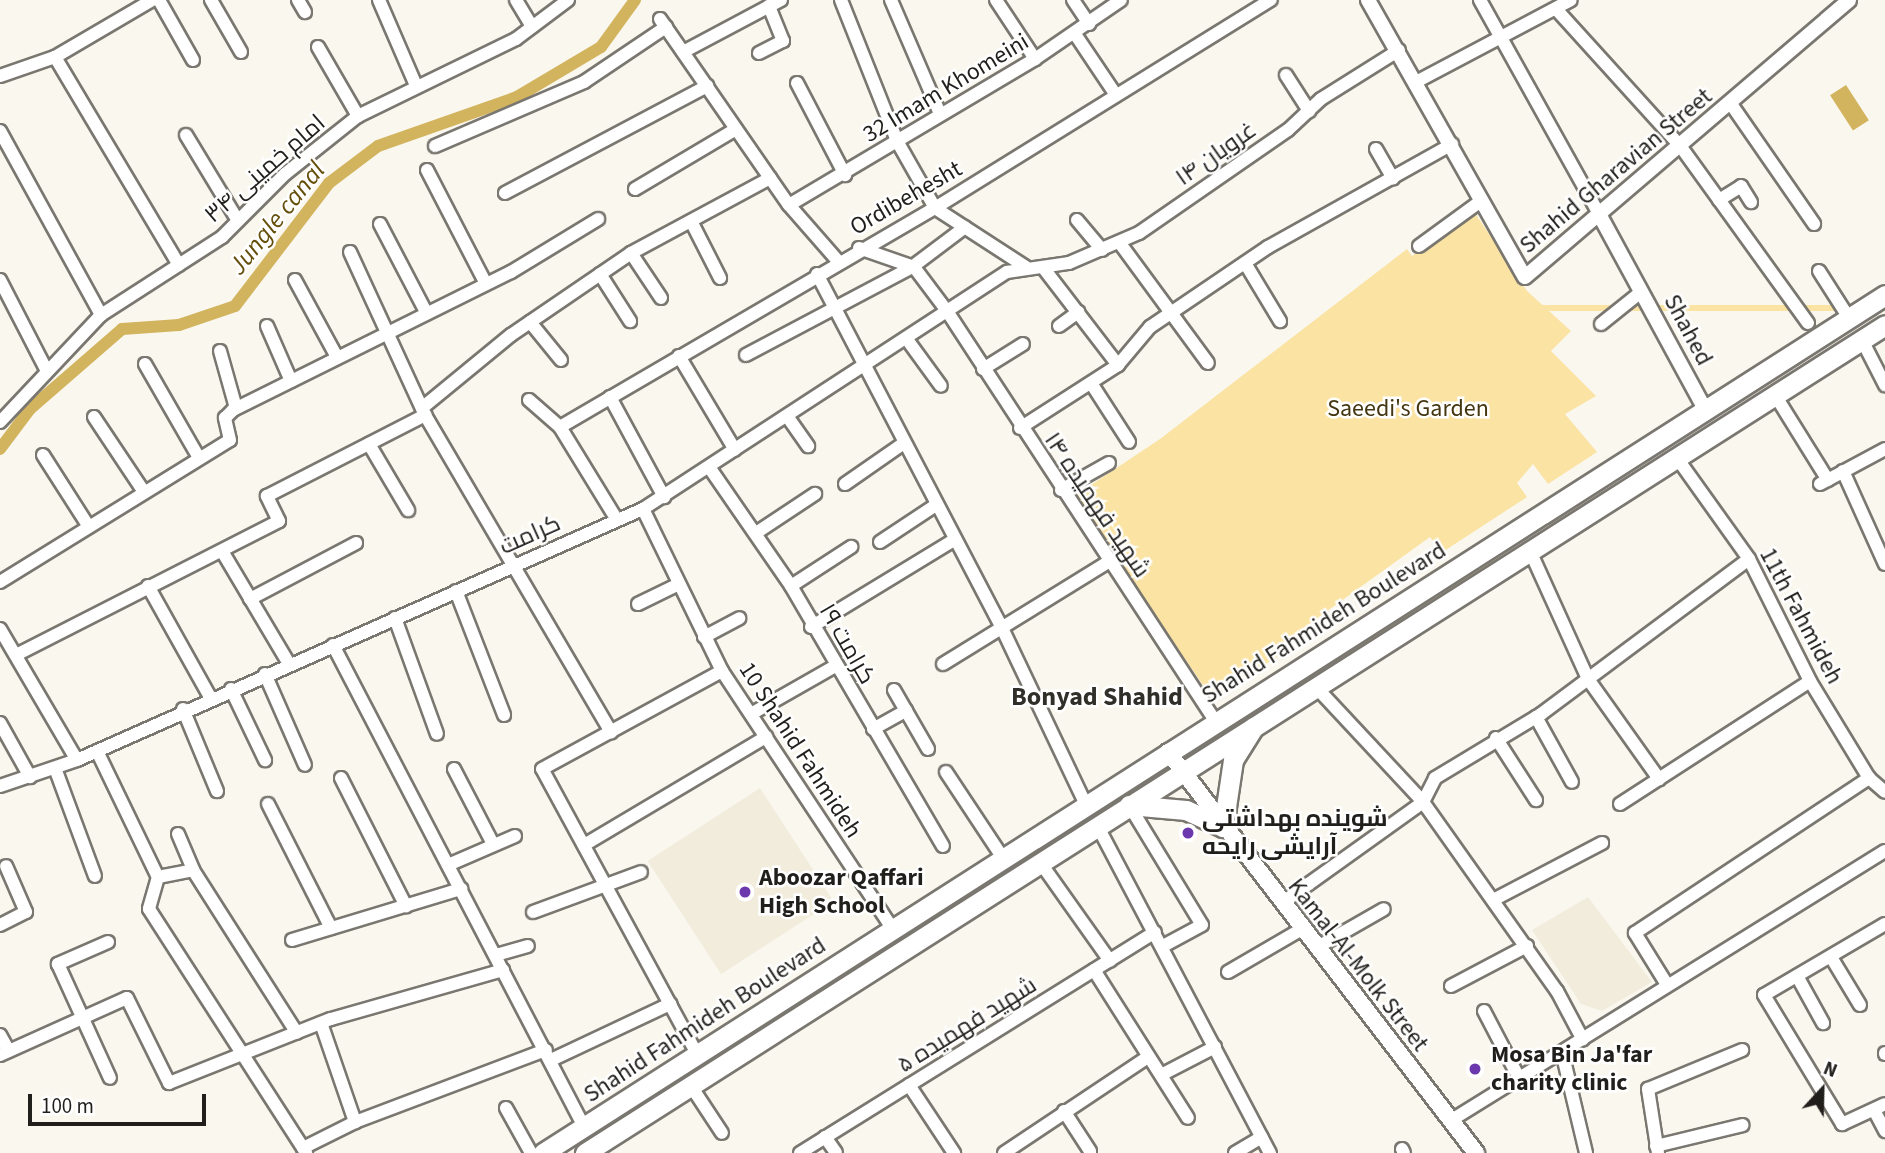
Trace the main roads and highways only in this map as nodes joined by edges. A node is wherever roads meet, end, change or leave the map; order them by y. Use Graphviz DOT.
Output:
graph roads {
  1 [pos="1885,295"];
  2 [pos="1885,325"];
  3 [pos="1517,529"];
  4 [pos="1530,551"];
  5 [pos="1215,720"];
  6 [pos="1256,723"];
  7 [pos="1168,752"];
  8 [pos="1180,769"];
  9 [pos="1140,770"];
  10 [pos="1129,805"];
  11 [pos="1223,827"];
  12 [pos="593,1151"];
  13 [pos="543,1153"];
  14 [pos="1476,1153"];
  1 -- 3 [label="main road, Shahid Fahmideh Boulevard"];
  2 -- 4 [label="main road, Shahid Fahmideh Boulevard"];
  3 -- 4 [label="main road"];
  3 -- 5 [label="main road, Shahid Fahmideh Boulevard"];
  4 -- 6 [label="main road, Shahid Fahmideh Boulevard"];
  5 -- 7 [label="main road, Shahid Fahmideh Boulevard"];
  5 -- 9 [label="main road"];
  6 -- 8 [label="main road, Shahid Fahmideh Boulevard"];
  6 -- 11 [label="main road"];
  7 -- 8 [label="main road, Kamal-Al-Molk Street"];
  7 -- 9 [label="main road, Shahid Fahmideh Boulevard"];
  8 -- 10 [label="main road, Shahid Fahmideh Boulevard"];
  8 -- 11 [label="main road, Kamal-Al-Molk Street"];
  9 -- 13 [label="main road, Shahid Fahmideh Boulevard"];
  10 -- 11 [label="main road"];
  10 -- 12 [label="main road, Shahid Fahmideh Boulevard"];
  11 -- 14 [label="main road, Kamal-Al-Molk Street"];
}
